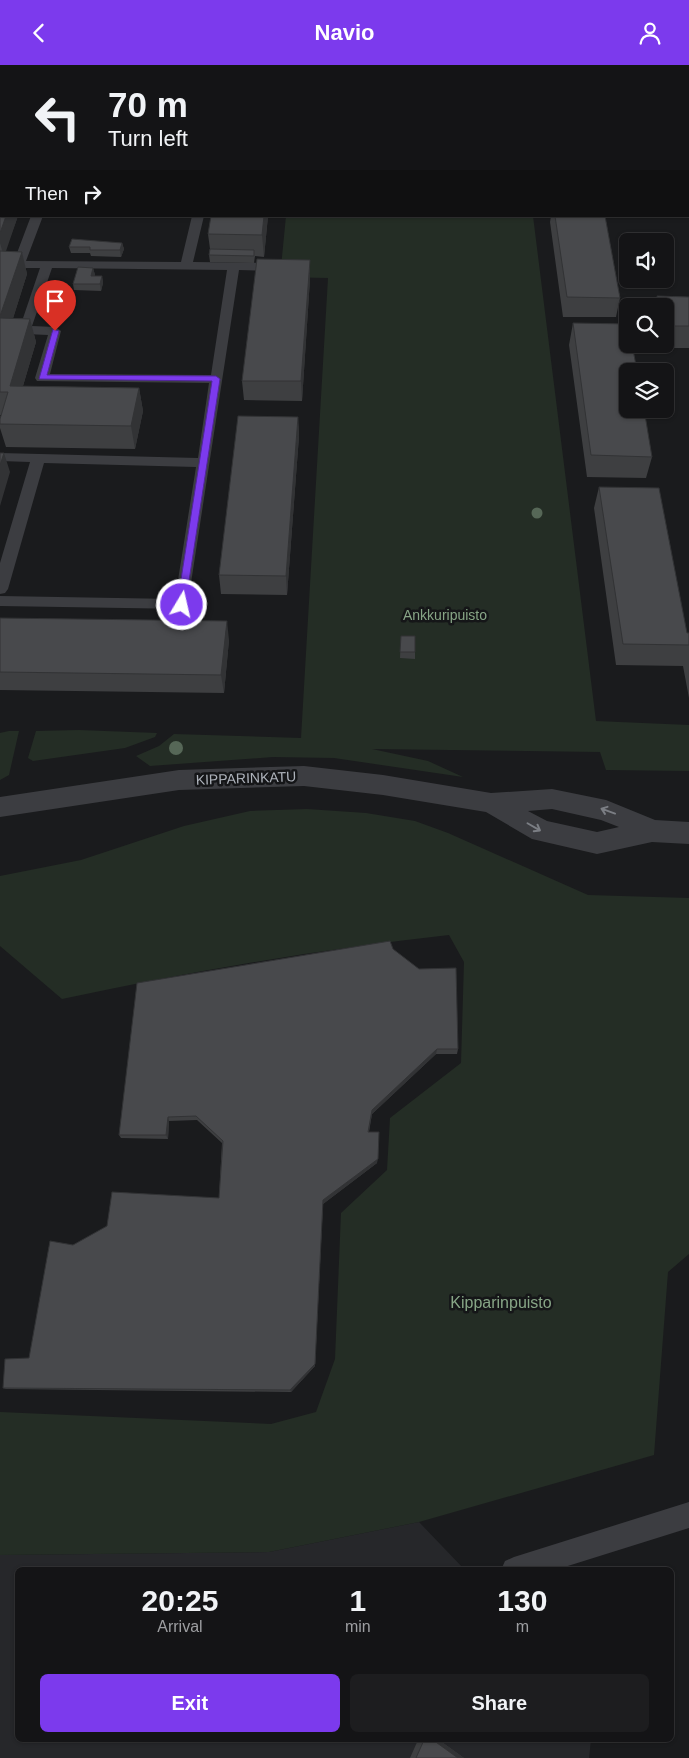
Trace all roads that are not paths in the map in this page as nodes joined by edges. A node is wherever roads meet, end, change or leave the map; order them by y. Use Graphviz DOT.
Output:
graph roads {
  1 [pos="37,217"];
  2 [pos="198,217"];
  3 [pos="0,264"];
  4 [pos="19,264"];
  5 [pos="46,264"];
  6 [pos="186,266"];
  7 [pos="234,266"];
  8 [pos="288,267"];
  9 [pos="216,379"];
  10 [pos="0,457"];
  11 [pos="38,458"];
  12 [pos="203,463"];
  13 [pos="0,589"];
  14 [pos="0,601"];
  15 [pos="491,803"];
  16 [pos="0,807"];
  17 [pos="652,831"];
  18 [pos="689,833"];
  19 [pos="689,1515"];
  20 [pos="524,1567"];
  1 -- 4 [label="lane"];
  2 -- 6 [label="lane"];
  3 -- 4 [label="lane"];
  4 -- 5 [label="lane"];
  5 -- 6 [label="lane"];
  5 -- 9 [label="lane"];
  6 -- 7 [label="lane"];
  7 -- 8 [label="lane"];
  7 -- 9 [label="lane"];
  9 -- 12 [label="lane"];
  10 -- 11 [label="lane"];
  11 -- 12 [label="lane"];
  11 -- 13 [label="lane"];
  12 -- 14 [label="lane"];
  15 -- 16 [label="street, KIPPARINKATU"];
  17 -- 15 [label="street, KIPPARINKATU, one-way"];
  15 -- 17 [label="street, KIPPARINKATU, one-way"];
  17 -- 18 [label="street, KIPPARINKATU"];
  19 -- 20 [label="lane"];
}
